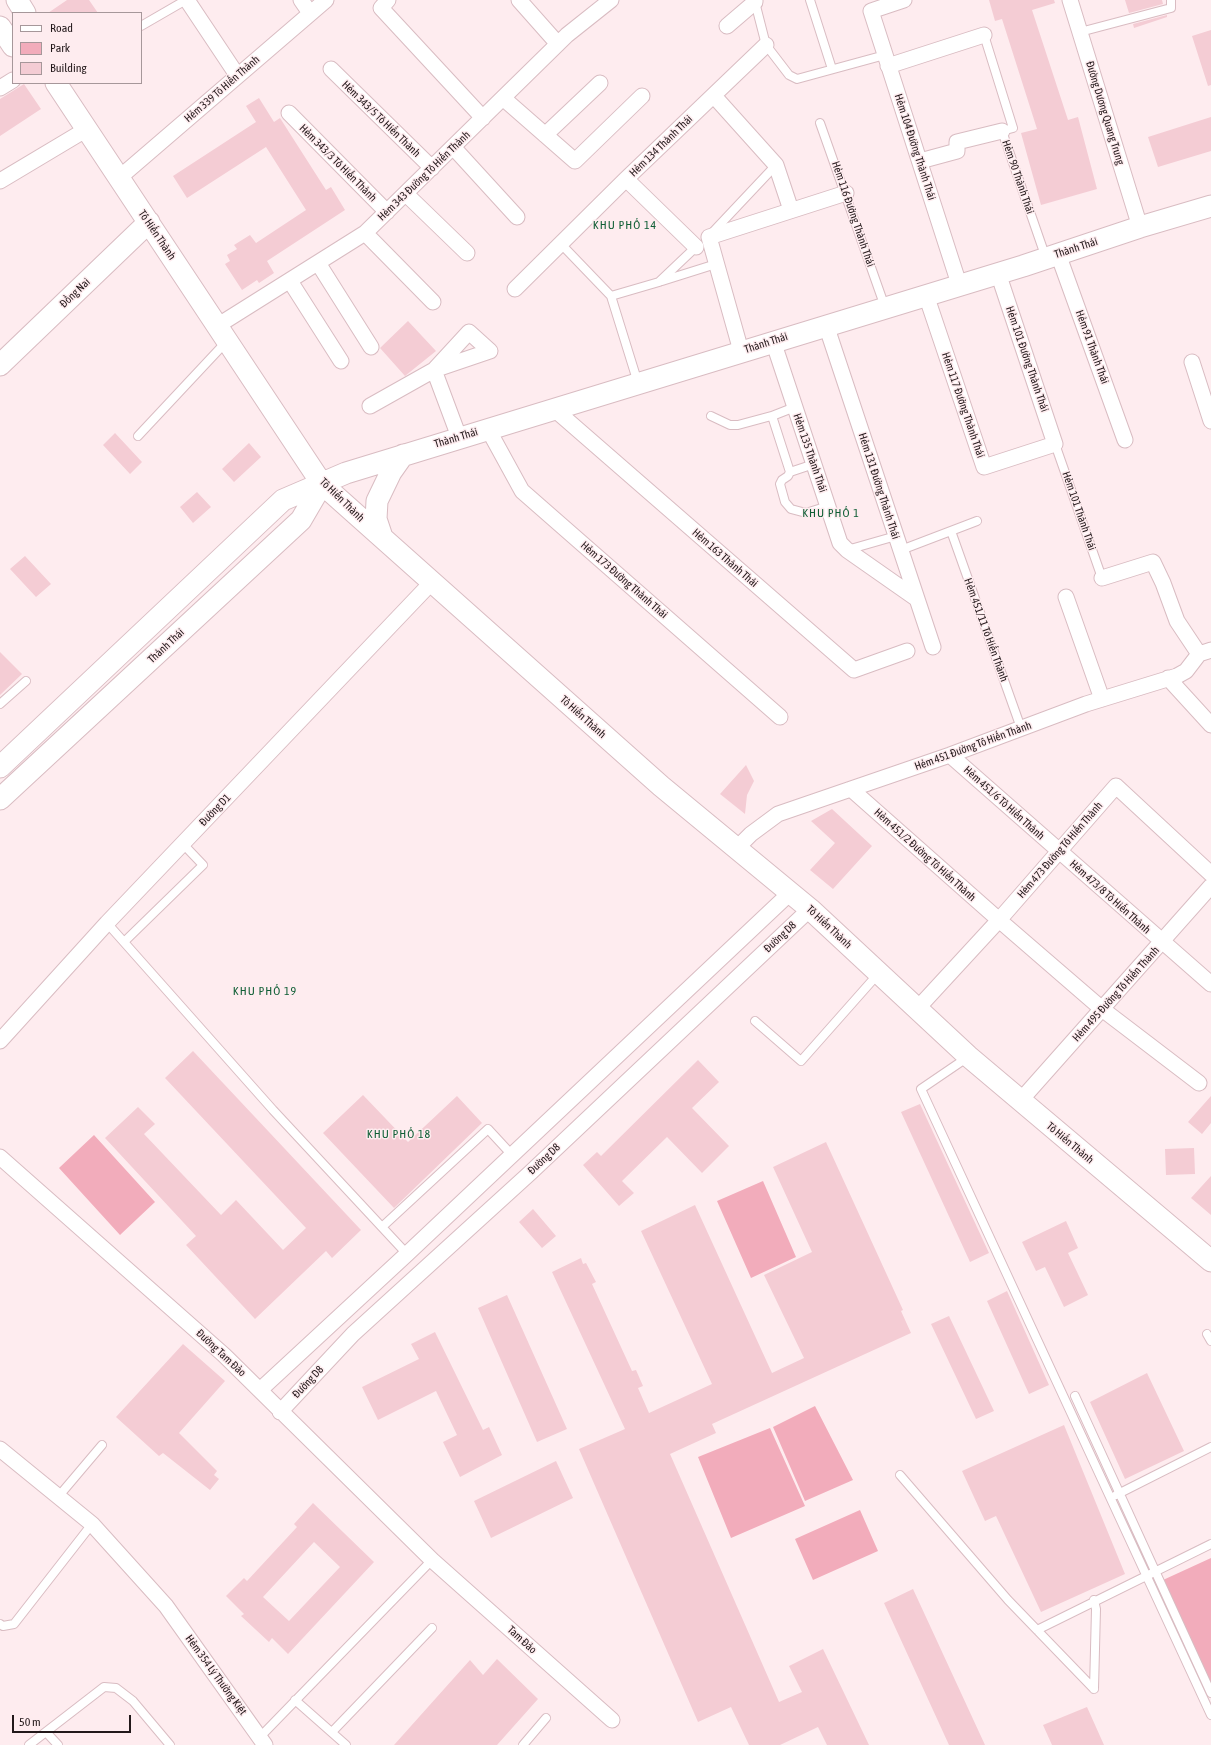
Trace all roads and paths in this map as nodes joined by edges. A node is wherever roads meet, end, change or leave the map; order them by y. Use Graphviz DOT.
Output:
graph roads {
  1 [pos="17,0"];
  2 [pos="187,0"];
  3 [pos="301,0"];
  4 [pos="326,0"];
  5 [pos="388,0"];
  6 [pos="519,0"];
  7 [pos="611,0"];
  8 [pos="810,0"];
  9 [pos="904,0"];
  10 [pos="1070,0"];
  11 [pos="1171,0"];
  12 [pos="755,1"];
  13 [pos="25,12"];
  14 [pos="310,13"];
  15 [pos="142,25"];
  16 [pos="727,26"];
  17 [pos="0,27"];
  18 [pos="1080,32"];
  19 [pos="984,35"];
  20 [pos="558,44"];
  21 [pos="12,45"];
  22 [pos="766,45"];
  23 [pos="887,61"];
  24 [pos="331,69"];
  25 [pos="832,69"];
  26 [pos="237,75"];
  27 [pos="12,81"];
  28 [pos="600,82"];
  29 [pos="57,84"];
  30 [pos="0,88"];
  31 [pos="642,96"];
  32 [pos="714,96"];
  33 [pos="503,98"];
  34 [pos="289,113"];
  35 [pos="483,118"];
  36 [pos="820,123"];
  37 [pos="87,129"];
  38 [pos="1002,131"];
  39 [pos="545,135"];
  40 [pos="453,147"];
  41 [pos="920,160"];
  42 [pos="776,165"];
  43 [pos="432,168"];
  44 [pos="119,178"];
  45 [pos="626,179"];
  46 [pos="0,181"];
  47 [pos="846,193"];
  48 [pos="406,194"];
  49 [pos="1211,206"];
  50 [pos="791,210"];
  51 [pos="388,212"];
  52 [pos="517,217"];
  53 [pos="149,222"];
  54 [pos="1140,227"];
  55 [pos="366,233"];
  56 [pos="709,237"];
  57 [pos="561,244"];
  58 [pos="696,247"];
  59 [pos="467,253"];
  60 [pos="1052,256"];
  61 [pos="318,263"];
  62 [pos="716,264"];
  63 [pos="998,273"];
  64 [pos="290,281"];
  65 [pos="659,282"];
  66 [pos="959,284"];
  67 [pos="515,289"];
  68 [pos="926,295"];
  69 [pos="611,296"];
  70 [pos="433,302"];
  71 [pos="885,307"];
  72 [pos="826,325"];
  73 [pos="222,334"];
  74 [pos="773,341"];
  75 [pos="371,347"];
  76 [pos="741,351"];
  77 [pos="341,361"];
  78 [pos="1192,362"];
  79 [pos="0,365"];
  80 [pos="638,383"];
  81 [pos="370,406"];
  82 [pos="795,407"];
  83 [pos="553,408"];
  84 [pos="775,415"];
  85 [pos="711,416"];
  86 [pos="1211,421"];
  87 [pos="488,429"];
  88 [pos="138,436"];
  89 [pos="459,437"];
  90 [pos="1125,440"];
  91 [pos="1056,444"];
  92 [pos="403,455"];
  93 [pos="814,464"];
  94 [pos="790,472"];
  95 [pos="322,484"];
  96 [pos="828,506"];
  97 [pos="977,521"];
  98 [pos="951,531"];
  99 [pos="382,537"];
  100 [pos="899,543"];
  101 [pos="847,550"];
  102 [pos="1102,578"];
  103 [pos="432,582"];
  104 [pos="1066,597"];
  105 [pos="917,599"];
  106 [pos="933,647"];
  107 [pos="907,651"];
  108 [pos="1205,652"];
  109 [pos="1168,678"];
  110 [pos="26,681"];
  111 [pos="73,699"];
  112 [pos="1102,699"];
  113 [pos="0,704"];
  114 [pos="90,717"];
  115 [pos="780,717"];
  116 [pos="1211,725"];
  117 [pos="1021,728"];
  118 [pos="950,755"];
  119 [pos="0,767"];
  120 [pos="851,789"];
  121 [pos="0,799"];
  122 [pos="183,844"];
  123 [pos="737,848"];
  124 [pos="1059,852"];
  125 [pos="1211,874"];
  126 [pos="1211,886"];
  127 [pos="790,893"];
  128 [pos="810,909"];
  129 [pos="999,920"];
  130 [pos="107,923"];
  131 [pos="124,942"];
  132 [pos="1161,942"];
  133 [pos="879,973"];
  134 [pos="1211,984"];
  135 [pos="917,1009"];
  136 [pos="1102,1009"];
  137 [pos="755,1021"];
  138 [pos="0,1041"];
  139 [pos="968,1056"];
  140 [pos="1199,1083"];
  141 [pos="1020,1101"];
  142 [pos="512,1155"];
  143 [pos="0,1157"];
  144 [pos="530,1173"];
  145 [pos="382,1227"];
  146 [pos="407,1254"];
  147 [pos="1211,1260"];
  148 [pos="339,1318"];
  149 [pos="353,1334"];
  150 [pos="260,1390"];
  151 [pos="1075,1396"];
  152 [pos="280,1412"];
  153 [pos="102,1445"];
  154 [pos="1211,1447"];
  155 [pos="0,1449"];
  156 [pos="900,1475"];
  157 [pos="1120,1493"];
  158 [pos="58,1497"];
  159 [pos="1112,1497"];
  160 [pos="92,1524"];
  161 [pos="1211,1544"];
  162 [pos="432,1560"];
  163 [pos="1154,1571"];
  164 [pos="1146,1576"];
  165 [pos="1094,1600"];
  166 [pos="0,1624"];
  167 [pos="432,1628"];
  168 [pos="1036,1630"];
  169 [pos="1211,1693"];
  170 [pos="295,1700"];
  171 [pos="1211,1715"];
  172 [pos="546,1718"];
  173 [pos="612,1720"];
  174 [pos="46,1732"];
  175 [pos="332,1732"];
  176 [pos="258,1742"];
  177 [pos="29,1745"];
  178 [pos="58,1745"];
  179 [pos="170,1745"];
  180 [pos="346,1745"];
  181 [pos="523,1745"];
  1 -- 13 [label="main road"];
  2 -- 15 [label="lane"];
  2 -- 26 [label="street"];
  3 -- 14 [label="street"];
  4 -- 14 [label="street, Hẻm 339 Tô Hiến Thành"];
  5 -- 35 [label="street"];
  6 -- 20 [label="street"];
  7 -- 20 [label="street, Hẻm 343 Đường Tô Hiến Thành"];
  8 -- 25 [label="lane"];
  9 -- 23 [label="street, Hẻm 104 Đường Thành Thái"];
  10 -- 18 [label="street, Đường Dương Quang Trung"];
  11 -- 18 [label="lane"];
  12 -- 16 [label="street"];
  12 -- 22 [label="lane"];
  14 -- 26 [label="street, Hẻm 339 Tô Hiến Thành"];
  17 -- 21 [label="main road"];
  18 -- 54 [label="street, Đường Dương Quang Trung"];
  19 -- 23 [label="street"];
  19 -- 38 [label="lane, Hẻm 90 Thành Thái"];
  20 -- 33 [label="street, Hẻm 343 Đường Tô Hiến Thành"];
  22 -- 25 [label="lane"];
  22 -- 32 [label="street, Hẻm 134 Thành Thái"];
  23 -- 25 [label="lane"];
  23 -- 41 [label="street, Hẻm 104 Đường Thành Thái"];
  24 -- 43 [label="street, Hẻm 343/5 Tô Hiến Thành"];
  26 -- 44 [label="street, Hẻm 339 Tô Hiến Thành"];
  27 -- 30 [label="street"];
  28 -- 39 [label="street"];
  29 -- 37 [label="main road, Tô Hiến Thành"];
  31 -- 39 [label="street"];
  32 -- 42 [label="street"];
  32 -- 45 [label="street, Hẻm 134 Thành Thái"];
  33 -- 35 [label="street, Hẻm 343 Đường Tô Hiến Thành"];
  33 -- 39 [label="street"];
  34 -- 51 [label="street, Hẻm 343/3 Tô Hiến Thành"];
  35 -- 40 [label="street, Hẻm 343 Đường Tô Hiến Thành"];
  36 -- 47 [label="lane, Hẻm 116 Đường Thành Thái"];
  37 -- 44 [label="main road, Tô Hiến Thành"];
  37 -- 46 [label="street"];
  38 -- 41 [label="street"];
  38 -- 60 [label="lane, Hẻm 90 Thành Thái"];
  40 -- 43 [label="street, Hẻm 343 Đường Tô Hiến Thành"];
  40 -- 52 [label="street"];
  41 -- 66 [label="street, Hẻm 104 Đường Thành Thái"];
  42 -- 50 [label="street"];
  42 -- 56 [label="lane"];
  43 -- 48 [label="street, Hẻm 343 Đường Tô Hiến Thành"];
  44 -- 53 [label="main road, Tô Hiến Thành"];
  45 -- 57 [label="street"];
  45 -- 58 [label="street, Hẻm 134 Thành Thái"];
  47 -- 50 [label="street"];
  47 -- 71 [label="lane, Hẻm 116 Đường Thành Thái"];
  48 -- 51 [label="street, Hẻm 343 Đường Tô Hiến Thành"];
  48 -- 59 [label="street"];
  49 -- 54 [label="main road, Thành Thái"];
  50 -- 56 [label="street"];
  51 -- 55 [label="street, Hẻm 343 Đường Tô Hiến Thành"];
  53 -- 73 [label="main road, Tô Hiến Thành"];
  53 -- 79 [label="main road, Đồng Nai"];
  54 -- 60 [label="main road, Thành Thái"];
  55 -- 61 [label="street, Hẻm 343 Đường Tô Hiến Thành"];
  55 -- 70 [label="street"];
  56 -- 58 [label="lane"];
  56 -- 62 [label="street"];
  57 -- 67 [label="street"];
  57 -- 69 [label="lane"];
  58 -- 65 [label="lane"];
  60 -- 63 [label="main road, Thành Thái"];
  60 -- 90 [label="street, Hẻm 91 Thành Thái"];
  61 -- 64 [label="street, Hẻm 343 Đường Tô Hiến Thành"];
  61 -- 75 [label="street"];
  62 -- 65 [label="lane"];
  62 -- 76 [label="street"];
  63 -- 66 [label="main road, Thành Thái"];
  63 -- 91 [label="street, Hẻm 101 Đường Thành Thái"];
  64 -- 73 [label="street, Hẻm 343 Đường Tô Hiến Thành"];
  64 -- 77 [label="street"];
  65 -- 69 [label="lane"];
  66 -- 68 [label="main road, Thành Thái"];
  68 -- 71 [label="main road, Thành Thái"];
  68 -- 91 [label="street, Hẻm 117 Đường Thành Thái"];
  69 -- 80 [label="lane"];
  71 -- 72 [label="main road, Thành Thái"];
  72 -- 74 [label="main road, Thành Thái"];
  72 -- 100 [label="street, Hẻm 131 Đường Thành Thái"];
  73 -- 88 [label="lane"];
  73 -- 95 [label="main road, Tô Hiến Thành"];
  74 -- 76 [label="main road, Thành Thái"];
  74 -- 82 [label="street, Hẻm 135 Thành Thái"];
  76 -- 80 [label="main road, Thành Thái"];
  78 -- 86 [label="street"];
  80 -- 83 [label="main road, Thành Thái"];
  81 -- 89 [label="street"];
  82 -- 84 [label="lane"];
  82 -- 93 [label="street, Hẻm 135 Thành Thái"];
  83 -- 87 [label="main road, Thành Thái"];
  83 -- 107 [label="street, Hẻm 163 Thành Thái"];
  84 -- 85 [label="lane"];
  84 -- 94 [label="lane"];
  87 -- 89 [label="main road, Thành Thái"];
  87 -- 115 [label="street, Hẻm 173 Đường Thành Thái"];
  89 -- 92 [label="main road, Thành Thái"];
  91 -- 102 [label="lane, Hẻm 101 Thành Thái"];
  92 -- 95 [label="main road, Thành Thái"];
  92 -- 99 [label="main road"];
  93 -- 94 [label="lane"];
  93 -- 96 [label="street, Hẻm 135 Thành Thái"];
  94 -- 96 [label="lane"];
  95 -- 99 [label="main road, Tô Hiến Thành"];
  95 -- 111 [label="main road, Thành Thái"];
  95 -- 114 [label="main road, Thành Thái"];
  96 -- 101 [label="street, Hẻm 135 Thành Thái"];
  97 -- 98 [label="lane"];
  98 -- 100 [label="lane"];
  98 -- 117 [label="lane, Hẻm 451/11 Tô Hiến Thành"];
  99 -- 103 [label="main road, Tô Hiến Thành"];
  100 -- 101 [label="lane"];
  100 -- 105 [label="street, Hẻm 131 Đường Thành Thái"];
  101 -- 105 [label="street, Hẻm 135 Thành Thái"];
  102 -- 108 [label="street"];
  103 -- 122 [label="street, Đường D1"];
  103 -- 123 [label="main road, Tô Hiến Thành"];
  104 -- 112 [label="street"];
  105 -- 106 [label="street, Hẻm 131 Đường Thành Thái"];
  108 -- 109 [label="street, Hẻm 451 Đường Tô Hiến Thành"];
  109 -- 112 [label="street, Hẻm 451 Đường Tô Hiến Thành"];
  109 -- 116 [label="street"];
  110 -- 113 [label="lane"];
  111 -- 114 [label="main road"];
  111 -- 119 [label="main road, Thành Thái"];
  112 -- 117 [label="street, Hẻm 451 Đường Tô Hiến Thành"];
  114 -- 121 [label="main road, Thành Thái"];
  117 -- 118 [label="street, Hẻm 451 Đường Tô Hiến Thành"];
  118 -- 120 [label="street, Hẻm 451 Đường Tô Hiến Thành"];
  118 -- 124 [label="street, Hẻm 451/6 Tô Hiến Thành"];
  120 -- 123 [label="street, Hẻm 451 Đường Tô Hiến Thành"];
  120 -- 129 [label="street, Hẻm 451/2 Đường Tô Hiến Thành"];
  122 -- 130 [label="street, Đường D1"];
  122 -- 131 [label="lane"];
  123 -- 127 [label="main road, Tô Hiến Thành"];
  124 -- 125 [label="street, Hẻm 473 Đường Tô Hiến Thành"];
  124 -- 129 [label="street, Hẻm 473 Đường Tô Hiến Thành"];
  124 -- 132 [label="street, Hẻm 473/8 Tô Hiến Thành"];
  126 -- 132 [label="street, Hẻm 495 Đường Tô Hiến Thành"];
  127 -- 128 [label="main road, Tô Hiến Thành"];
  127 -- 142 [label="street"];
  128 -- 133 [label="main road, Tô Hiến Thành"];
  128 -- 144 [label="street, Đường D8"];
  129 -- 135 [label="street, Hẻm 473 Đường Tô Hiến Thành"];
  129 -- 136 [label="street, Hẻm 451/2 Đường Tô Hiến Thành"];
  130 -- 131 [label="lane"];
  130 -- 138 [label="street, Đường D1"];
  131 -- 145 [label="lane"];
  132 -- 134 [label="street, Hẻm 473/8 Tô Hiến Thành"];
  132 -- 136 [label="street, Hẻm 495 Đường Tô Hiến Thành"];
  133 -- 135 [label="main road, Tô Hiến Thành"];
  133 -- 137 [label="lane"];
  135 -- 139 [label="main road, Tô Hiến Thành"];
  136 -- 140 [label="street, Hẻm 451/2 Đường Tô Hiến Thành"];
  136 -- 141 [label="street, Hẻm 495 Đường Tô Hiến Thành"];
  139 -- 141 [label="main road, Tô Hiến Thành"];
  139 -- 159 [label="lane"];
  141 -- 147 [label="main road, Tô Hiến Thành"];
  142 -- 144 [label="street"];
  142 -- 145 [label="lane"];
  142 -- 146 [label="street"];
  143 -- 150 [label="street, Đường Tam Đảo"];
  144 -- 149 [label="street, Đường D8"];
  145 -- 146 [label="lane"];
  146 -- 148 [label="street"];
  148 -- 149 [label="street"];
  148 -- 150 [label="street"];
  149 -- 152 [label="street, Đường D8"];
  150 -- 152 [label="street, Đường Tam Đảo"];
  151 -- 157 [label="lane"];
  152 -- 162 [label="street, Đường Tam Đảo"];
  153 -- 158 [label="lane"];
  154 -- 157 [label="lane"];
  155 -- 158 [label="street, Hẻm 354 Lý Thường Kiệt"];
  156 -- 168 [label="lane"];
  157 -- 159 [label="lane"];
  157 -- 163 [label="lane"];
  158 -- 160 [label="street, Hẻm 354 Lý Thường Kiệt"];
  159 -- 164 [label="lane"];
  160 -- 166 [label="lane"];
  160 -- 176 [label="street, Hẻm 354 Lý Thường Kiệt"];
  161 -- 163 [label="lane"];
  162 -- 170 [label="lane"];
  162 -- 173 [label="street, Tam Đảo"];
  163 -- 164 [label="lane"];
  163 -- 169 [label="lane"];
  164 -- 165 [label="lane"];
  164 -- 171 [label="lane"];
  165 -- 168 [label="lane"];
  165 -- 168 [label="lane"];
  167 -- 175 [label="lane"];
  170 -- 175 [label="lane"];
  170 -- 176 [label="lane"];
  172 -- 181 [label="lane"];
  174 -- 177 [label="lane"];
  174 -- 178 [label="lane"];
  174 -- 179 [label="lane"];
  175 -- 180 [label="lane"];
}
